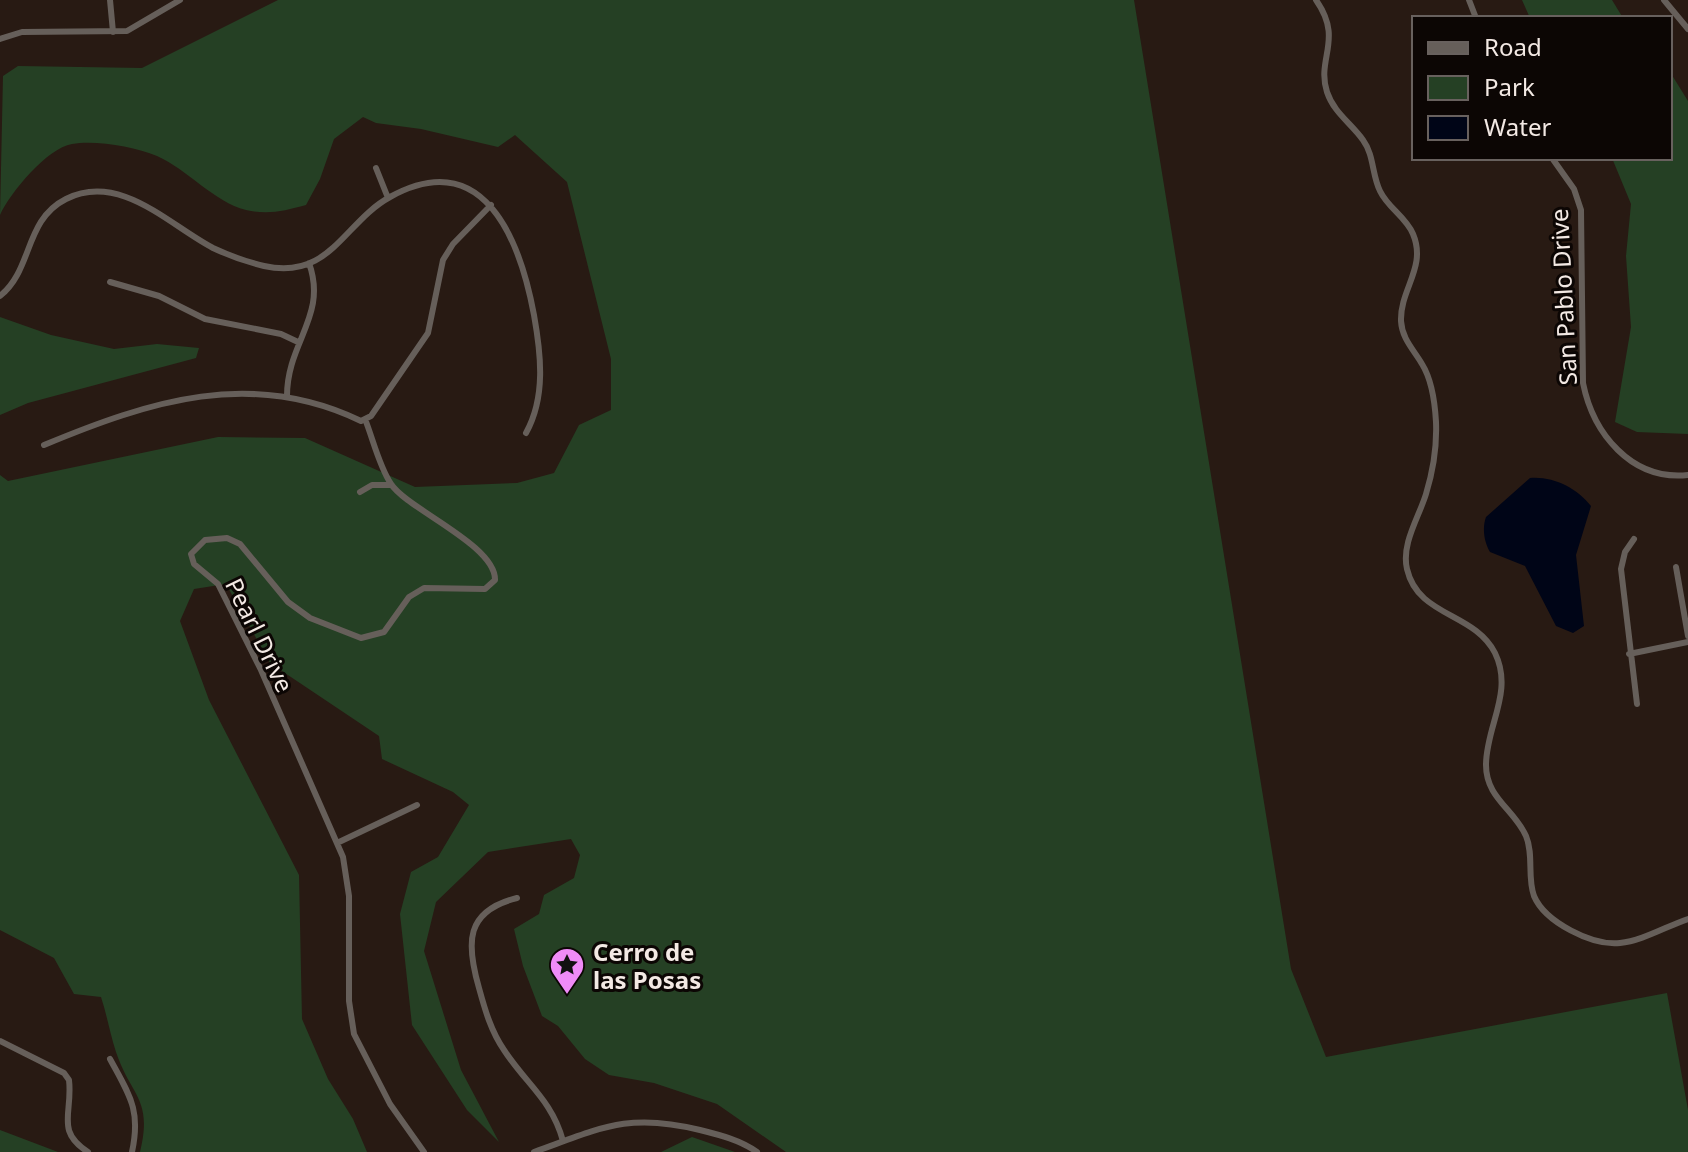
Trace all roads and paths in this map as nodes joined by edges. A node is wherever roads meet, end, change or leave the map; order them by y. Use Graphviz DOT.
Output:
graph roads {
  1 [pos="110,0"];
  2 [pos="180,0"];
  3 [pos="1316,0"];
  4 [pos="1664,0"];
  5 [pos="1688,29"];
  6 [pos="113,32"];
  7 [pos="0,39"];
  8 [pos="1553,160"];
  9 [pos="376,168"];
  10 [pos="388,198"];
  11 [pos="491,205"];
  12 [pos="309,263"];
  13 [pos="110,282"];
  14 [pos="0,296"];
  15 [pos="298,342"];
  16 [pos="287,396"];
  17 [pos="365,419"];
  18 [pos="526,433"];
  19 [pos="44,445"];
  20 [pos="1688,475"];
  21 [pos="391,485"];
  22 [pos="360,492"];
  23 [pos="1634,539"];
  24 [pos="1676,567"];
  25 [pos="1688,636"];
  26 [pos="1688,642"];
  27 [pos="1629,654"];
  28 [pos="1637,704"];
  29 [pos="417,805"];
  30 [pos="337,843"];
  31 [pos="517,898"];
  32 [pos="1688,919"];
  33 [pos="0,1041"];
  34 [pos="110,1059"];
  35 [pos="563,1141"];
  36 [pos="88,1152"];
  37 [pos="132,1152"];
  38 [pos="424,1152"];
  39 [pos="534,1152"];
  40 [pos="757,1152"];
  1 -- 6 [label="street"];
  2 -- 6 [label="street"];
  3 -- 32 [label="street"];
  4 -- 5 [label="street"];
  6 -- 7 [label="street"];
  8 -- 20 [label="street, San Pablo Drive"];
  9 -- 10 [label="street"];
  10 -- 11 [label="street"];
  10 -- 12 [label="street"];
  11 -- 17 [label="street"];
  11 -- 18 [label="street"];
  12 -- 14 [label="street"];
  12 -- 15 [label="street"];
  13 -- 15 [label="street"];
  15 -- 16 [label="street"];
  16 -- 17 [label="street"];
  16 -- 19 [label="street"];
  17 -- 21 [label="street"];
  21 -- 22 [label="street"];
  21 -- 30 [label="street, Pearl Drive"];
  23 -- 27 [label="street"];
  24 -- 25 [label="street"];
  26 -- 27 [label="street"];
  27 -- 28 [label="street"];
  29 -- 30 [label="street"];
  30 -- 38 [label="street, Pearl Drive"];
  31 -- 35 [label="street"];
  33 -- 36 [label="street"];
  34 -- 37 [label="street"];
  35 -- 39 [label="street"];
  35 -- 40 [label="street"];
}
